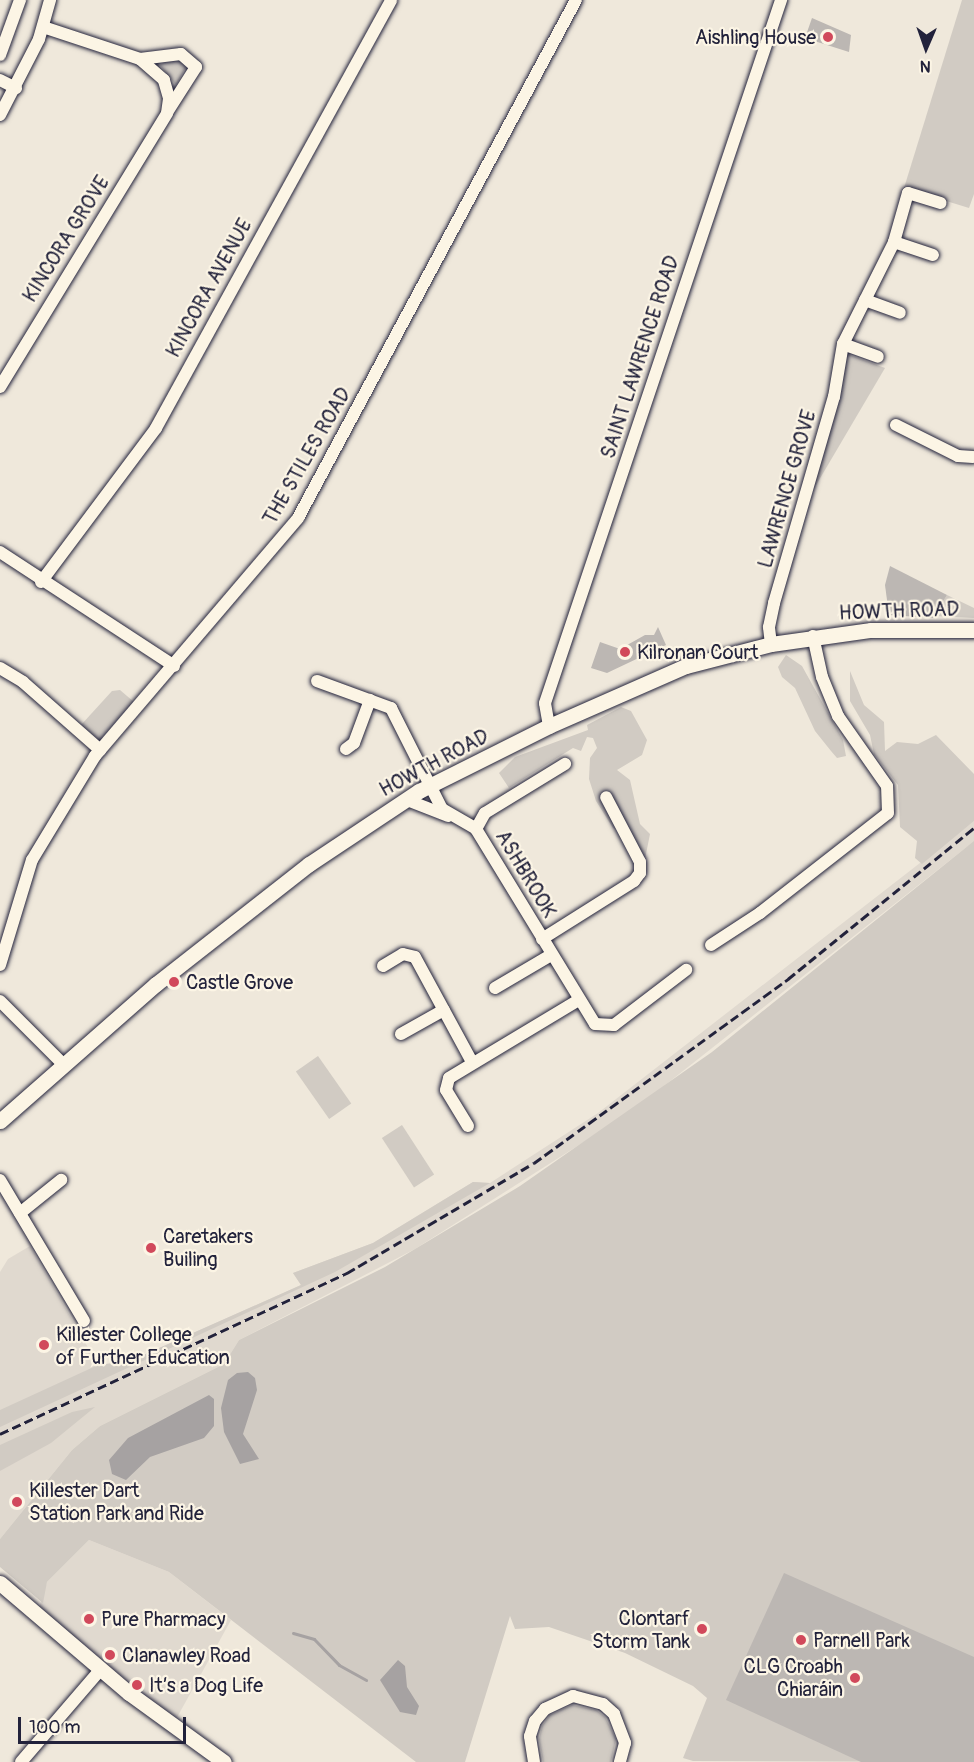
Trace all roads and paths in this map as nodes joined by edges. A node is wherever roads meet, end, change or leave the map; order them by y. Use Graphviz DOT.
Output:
graph roads {
  1 [pos="20,0"];
  2 [pos="50,0"];
  3 [pos="391,0"];
  4 [pos="576,0"];
  5 [pos="781,0"];
  6 [pos="43,27"];
  7 [pos="0,55"];
  8 [pos="140,59"];
  9 [pos="0,80"];
  10 [pos="16,88"];
  11 [pos="167,112"];
  12 [pos="0,115"];
  13 [pos="940,203"];
  14 [pos="894,242"];
  15 [pos="933,255"];
  16 [pos="865,300"];
  17 [pos="900,312"];
  18 [pos="843,344"];
  19 [pos="878,357"];
  20 [pos="0,387"];
  21 [pos="896,425"];
  22 [pos="974,456"];
  23 [pos="0,552"];
  24 [pos="41,582"];
  25 [pos="974,630"];
  26 [pos="813,636"];
  27 [pos="771,644"];
  28 [pos="174,666"];
  29 [pos="0,668"];
  30 [pos="317,681"];
  31 [pos="370,700"];
  32 [pos="549,726"];
  33 [pos="346,749"];
  34 [pos="100,750"];
  35 [pos="565,764"];
  36 [pos="430,786"];
  37 [pos="606,797"];
  38 [pos="407,800"];
  39 [pos="452,817"];
  40 [pos="476,829"];
  41 [pos="542,939"];
  42 [pos="711,945"];
  43 [pos="551,955"];
  44 [pos="0,965"];
  45 [pos="383,966"];
  46 [pos="686,970"];
  47 [pos="495,988"];
  48 [pos="0,1000"];
  49 [pos="579,1000"];
  50 [pos="444,1010"];
  51 [pos="401,1034"];
  52 [pos="472,1062"];
  53 [pos="63,1064"];
  54 [pos="0,1121"];
  55 [pos="468,1126"];
  56 [pos="0,1180"];
  57 [pos="61,1180"];
  58 [pos="20,1213"];
  59 [pos="84,1321"];
  60 [pos="0,1583"];
  61 [pos="100,1670"];
  62 [pos="26,1760"];
  63 [pos="224,1762"];
  64 [pos="534,1762"];
  65 [pos="620,1762"];
  1 -- 7 [label="street"];
  2 -- 6 [label="street"];
  3 -- 24 [label="street, KINCORA AVENUE"];
  4 -- 28 [label="street, THE STILES ROAD"];
  5 -- 32 [label="street, SAINT LAWRENCE ROAD"];
  6 -- 8 [label="street, KINCORA GROVE"];
  6 -- 10 [label="street"];
  8 -- 11 [label="street, KINCORA GROVE"];
  8 -- 11 [label="street, KINCORA GROVE"];
  9 -- 10 [label="street"];
  10 -- 12 [label="street"];
  11 -- 20 [label="street, KINCORA GROVE"];
  13 -- 14 [label="street, LAWRENCE GROVE"];
  14 -- 15 [label="street"];
  14 -- 16 [label="street, LAWRENCE GROVE"];
  16 -- 17 [label="street"];
  16 -- 18 [label="street, LAWRENCE GROVE"];
  18 -- 19 [label="street"];
  18 -- 27 [label="street, LAWRENCE GROVE"];
  21 -- 22 [label="street"];
  23 -- 24 [label="street"];
  24 -- 28 [label="street"];
  25 -- 26 [label="main road, HOWTH ROAD"];
  26 -- 27 [label="main road, HOWTH ROAD"];
  26 -- 42 [label="street"];
  27 -- 32 [label="main road, HOWTH ROAD"];
  28 -- 34 [label="street, THE STILES ROAD"];
  29 -- 34 [label="street"];
  30 -- 31 [label="street, ASHBROOK"];
  31 -- 33 [label="street"];
  31 -- 36 [label="street, ASHBROOK"];
  32 -- 36 [label="main road, HOWTH ROAD"];
  34 -- 44 [label="street, THE STILES ROAD"];
  35 -- 40 [label="street, ASHBROOK"];
  36 -- 38 [label="main road, HOWTH ROAD"];
  36 -- 39 [label="street, ASHBROOK"];
  37 -- 41 [label="street, ASHBROOK"];
  38 -- 39 [label="street, ASHBROOK"];
  38 -- 53 [label="main road, HOWTH ROAD"];
  39 -- 40 [label="street, ASHBROOK"];
  40 -- 41 [label="street, ASHBROOK"];
  41 -- 43 [label="street, ASHBROOK"];
  43 -- 47 [label="street"];
  43 -- 49 [label="street, ASHBROOK"];
  45 -- 50 [label="street"];
  46 -- 49 [label="street, ASHBROOK"];
  48 -- 53 [label="street"];
  49 -- 52 [label="street"];
  50 -- 51 [label="street"];
  50 -- 52 [label="street"];
  52 -- 55 [label="street"];
  53 -- 54 [label="main road, HOWTH ROAD"];
  56 -- 58 [label="street"];
  57 -- 58 [label="street"];
  58 -- 59 [label="street"];
  60 -- 61 [label="main road"];
  61 -- 62 [label="street"];
  61 -- 63 [label="main road"];
  64 -- 65 [label="street"];
}
